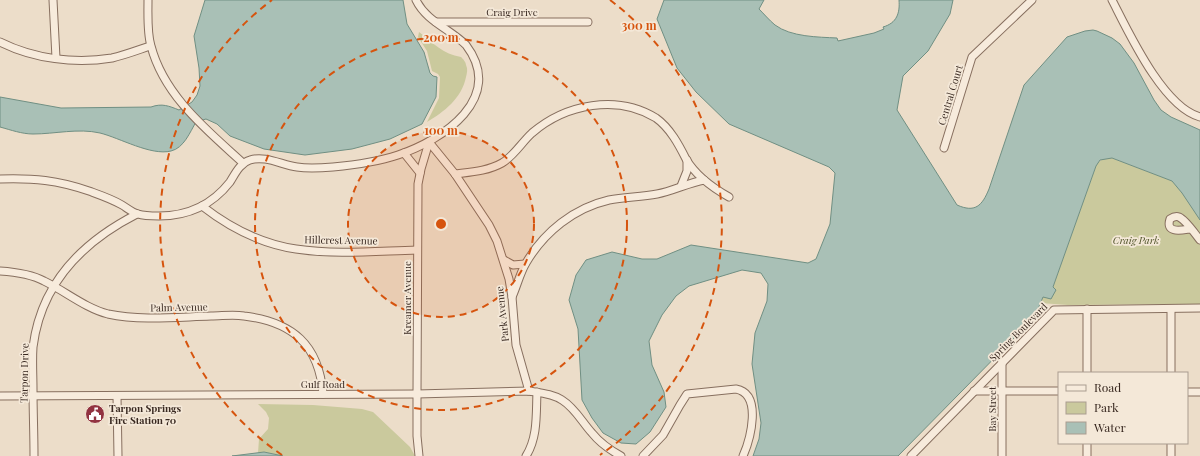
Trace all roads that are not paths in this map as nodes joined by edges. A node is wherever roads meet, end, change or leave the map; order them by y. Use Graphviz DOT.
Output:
graph roads {
  1 [pos="53,0"];
  2 [pos="148,0"];
  3 [pos="416,0"];
  4 [pos="1032,0"];
  5 [pos="1112,0"];
  6 [pos="436,22"];
  7 [pos="588,22"];
  8 [pos="0,42"];
  9 [pos="150,46"];
  10 [pos="56,58"];
  11 [pos="1200,117"];
  12 [pos="429,142"];
  13 [pos="944,148"];
  14 [pos="404,153"];
  15 [pos="686,159"];
  16 [pos="243,163"];
  17 [pos="420,173"];
  18 [pos="455,174"];
  19 [pos="0,179"];
  20 [pos="704,180"];
  21 [pos="681,186"];
  22 [pos="729,197"];
  23 [pos="202,206"];
  24 [pos="137,214"];
  25 [pos="1190,229"];
  26 [pos="1200,240"];
  27 [pos="417,250"];
  28 [pos="504,260"];
  29 [pos="525,264"];
  30 [pos="0,270"];
  31 [pos="54,287"];
  32 [pos="512,297"];
  33 [pos="1171,308"];
  34 [pos="1200,308"];
  35 [pos="1087,309"];
  36 [pos="1002,362"];
  37 [pos="1087,372"];
  38 [pos="1171,372"];
  39 [pos="974,391"];
  40 [pos="1002,391"];
  41 [pos="1058,391"];
  42 [pos="533,392"];
  43 [pos="1188,392"];
  44 [pos="1200,392"];
  45 [pos="324,394"];
  46 [pos="416,394"];
  47 [pos="0,396"];
  48 [pos="33,396"];
  49 [pos="117,396"];
  50 [pos="1087,444"];
  51 [pos="1171,444"];
  52 [pos="34,456"];
  53 [pos="118,456"];
  54 [pos="419,456"];
  55 [pos="526,456"];
  56 [pos="622,456"];
  57 [pos="643,456"];
  58 [pos="743,456"];
  59 [pos="911,456"];
  60 [pos="1002,456"];
  61 [pos="1087,456"];
  62 [pos="1171,456"];
  1 -- 10 [label="street"];
  2 -- 9 [label="street"];
  3 -- 6 [label="street"];
  4 -- 13 [label="street, Central Court"];
  5 -- 11 [label="street"];
  6 -- 7 [label="street, Craig Drive"];
  6 -- 12 [label="street"];
  8 -- 10 [label="street"];
  9 -- 10 [label="street"];
  9 -- 16 [label="street"];
  12 -- 14 [label="street"];
  12 -- 17 [label="street, Kreamer Avenue"];
  12 -- 18 [label="street, Park Avenue"];
  14 -- 16 [label="street"];
  14 -- 17 [label="street"];
  15 -- 18 [label="street"];
  15 -- 20 [label="street"];
  15 -- 21 [label="street"];
  16 -- 23 [label="street"];
  17 -- 27 [label="street, Kreamer Avenue"];
  18 -- 28 [label="street, Park Avenue"];
  19 -- 24 [label="street"];
  20 -- 21 [label="street"];
  20 -- 22 [label="street"];
  21 -- 29 [label="street"];
  23 -- 24 [label="street"];
  23 -- 27 [label="street, Hillcrest Avenue"];
  24 -- 31 [label="street, Tarpon Drive"];
  25 -- 26 [label="street"];
  27 -- 46 [label="street, Kreamer Avenue"];
  28 -- 29 [label="street"];
  28 -- 32 [label="street, Park Avenue"];
  29 -- 32 [label="street"];
  30 -- 31 [label="street, Palm Avenue"];
  31 -- 45 [label="street, Palm Avenue"];
  31 -- 48 [label="street, Tarpon Drive"];
  32 -- 42 [label="street, Park Avenue"];
  33 -- 34 [label="street, Spring Boulevard"];
  33 -- 35 [label="street, Spring Boulevard"];
  33 -- 38 [label="street"];
  35 -- 36 [label="street, Spring Boulevard"];
  35 -- 37 [label="street"];
  36 -- 39 [label="street, Spring Boulevard"];
  36 -- 40 [label="street, Bay Street"];
  39 -- 40 [label="street"];
  39 -- 59 [label="street, Spring Boulevard"];
  40 -- 41 [label="street"];
  40 -- 60 [label="street, Bay Street"];
  42 -- 46 [label="street, Gulf Road"];
  42 -- 55 [label="street, Park Avenue"];
  42 -- 56 [label="street, Gulf Road"];
  43 -- 44 [label="street"];
  45 -- 46 [label="street, Gulf Road"];
  45 -- 49 [label="street, Gulf Road"];
  46 -- 54 [label="street, Kreamer Avenue"];
  47 -- 48 [label="street, Gulf Road"];
  48 -- 49 [label="street, Gulf Road"];
  48 -- 52 [label="street, Tarpon Drive"];
  49 -- 53 [label="street"];
  50 -- 61 [label="street"];
  51 -- 62 [label="street"];
  57 -- 58 [label="street"];
}
